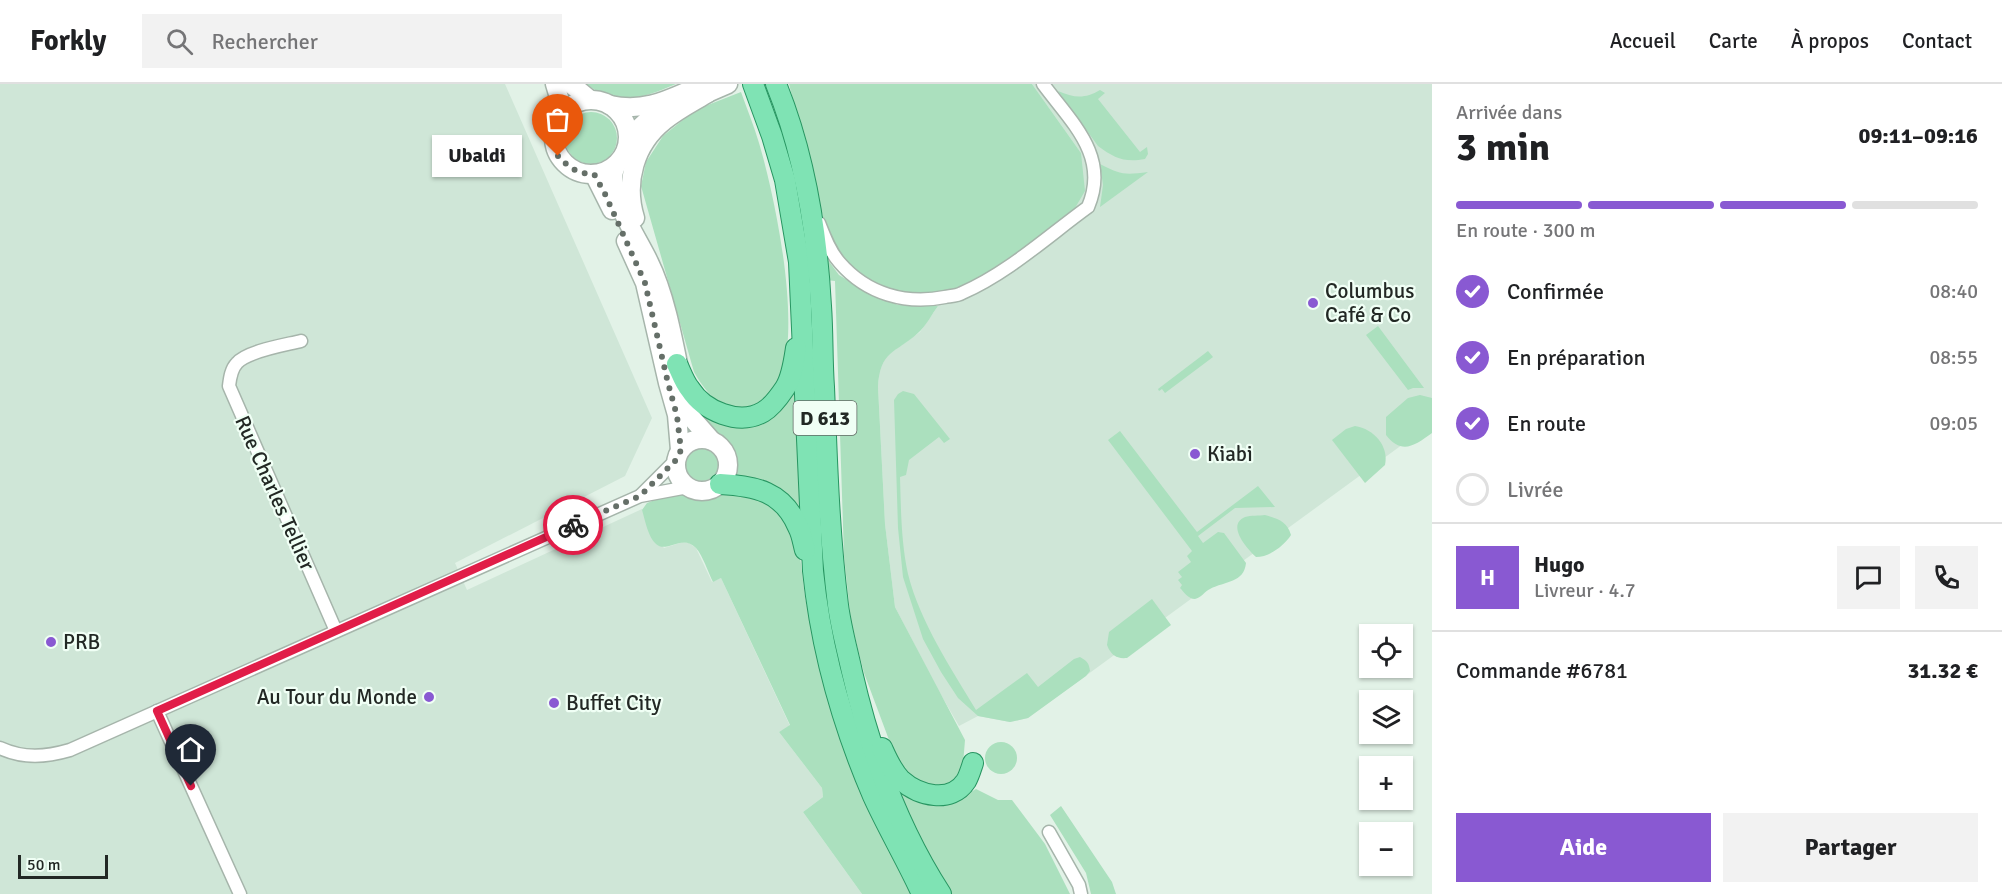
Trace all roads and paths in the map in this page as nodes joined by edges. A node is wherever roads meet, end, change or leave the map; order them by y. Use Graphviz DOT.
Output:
graph roads {
  1 [pos="555,84"];
  2 [pos="571,84"];
  3 [pos="728,84"];
  4 [pos="753,84"];
  5 [pos="776,84"];
  6 [pos="1043,84"];
  7 [pos="705,87"];
  8 [pos="589,99"];
  9 [pos="610,105"];
  10 [pos="564,111"];
  11 [pos="627,145"];
  12 [pos="616,164"];
  13 [pos="594,174"];
  14 [pos="805,180"];
  15 [pos="650,263"];
  16 [pos="802,301"];
  17 [pos="301,341"];
  18 [pos="677,364"];
  19 [pos="711,440"];
  20 [pos="678,455"];
  21 [pos="720,484"];
  22 [pos="688,487"];
  23 [pos="640,496"];
  24 [pos="813,571"];
  25 [pos="336,631"];
  26 [pos="848,655"];
  27 [pos="157,711"];
  28 [pos="0,748"];
  29 [pos="973,763"];
  30 [pos="1049,832"];
  31 [pos="240,894"];
  32 [pos="922,894"];
  33 [pos="941,894"];
  34 [pos="1081,894"];
  1 -- 10 [label="street"];
  2 -- 8 [label="street"];
  3 -- 7 [label="street"];
  4 -- 16 [label="main road, D 613"];
  5 -- 14 [label="main road, D 613"];
  6 -- 14 [label="street"];
  7 -- 9 [label="street"];
  7 -- 11 [label="street"];
  7 -- 15 [label="street"];
  8 -- 9 [label="street"];
  8 -- 10 [label="street"];
  9 -- 11 [label="street"];
  10 -- 13 [label="street"];
  11 -- 12 [label="street"];
  12 -- 13 [label="street"];
  12 -- 15 [label="street"];
  13 -- 20 [label="street"];
  14 -- 26 [label="main road, D 613"];
  15 -- 18 [label="street"];
  16 -- 18 [label="main road"];
  16 -- 24 [label="main road, D 613"];
  17 -- 25 [label="street, Rue Charles Tellier"];
  18 -- 19 [label="street"];
  19 -- 20 [label="street"];
  19 -- 21 [label="street"];
  20 -- 22 [label="street"];
  20 -- 23 [label="street"];
  21 -- 22 [label="street"];
  21 -- 24 [label="main road"];
  22 -- 23 [label="street"];
  23 -- 25 [label="street"];
  24 -- 32 [label="main road, D 613"];
  25 -- 27 [label="street"];
  26 -- 29 [label="main road"];
  26 -- 33 [label="main road, D 613"];
  27 -- 28 [label="street"];
  27 -- 31 [label="street"];
  30 -- 34 [label="street"];
}
